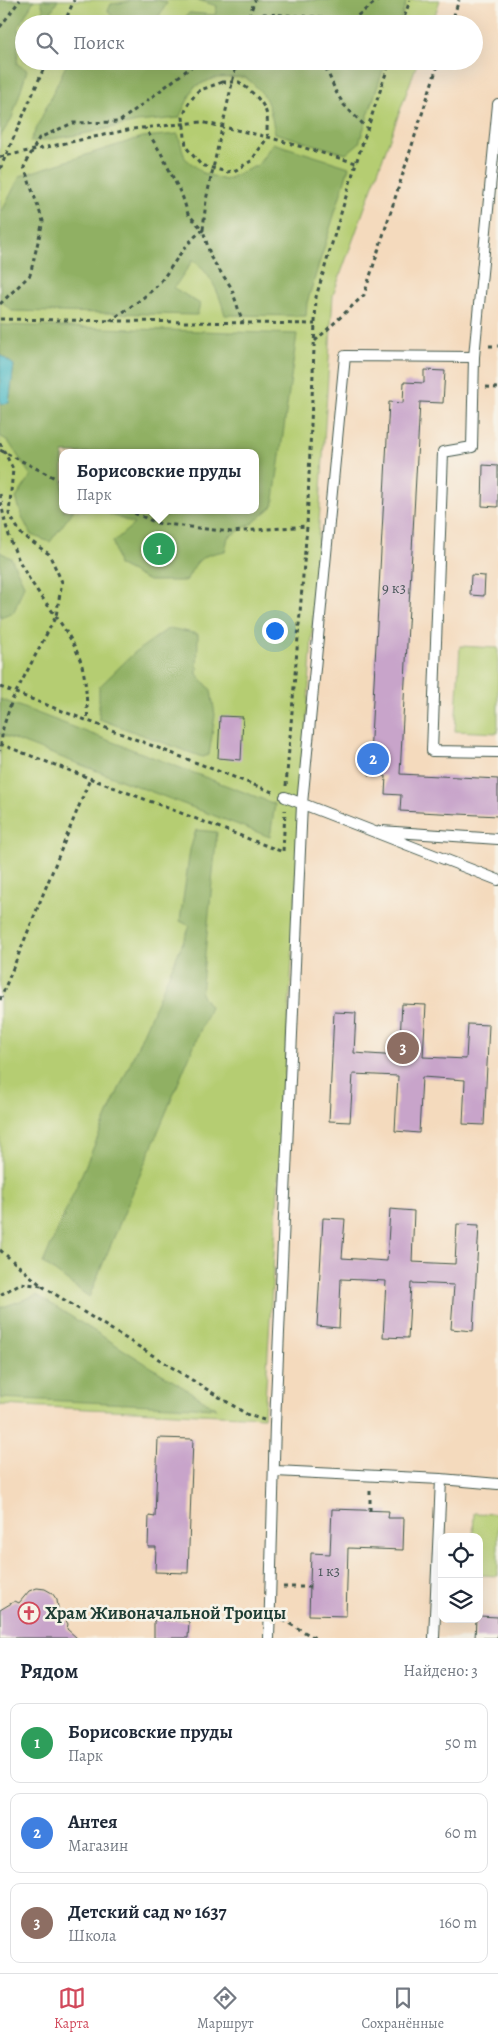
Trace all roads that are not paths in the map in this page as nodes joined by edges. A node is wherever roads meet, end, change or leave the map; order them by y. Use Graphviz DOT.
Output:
graph roads {
  1 [pos="498,104"];
  2 [pos="474,357"];
  3 [pos="498,752"];
  4 [pos="285,798"];
  5 [pos="302,804"];
  6 [pos="370,830"];
  7 [pos="498,839"];
  8 [pos="498,880"];
  9 [pos="275,1471"];
  10 [pos="440,1479"];
  11 [pos="498,1484"];
  12 [pos="269,1638"];
  13 [pos="434,1638"];
  1 -- 2 [label="lane"];
  2 -- 3 [label="lane"];
  2 -- 5 [label="lane"];
  4 -- 5 [label="lane"];
  5 -- 6 [label="lane"];
  5 -- 9 [label="lane"];
  6 -- 7 [label="lane"];
  6 -- 8 [label="lane"];
  9 -- 10 [label="lane"];
  9 -- 12 [label="lane"];
  10 -- 11 [label="lane"];
  10 -- 13 [label="lane"];
}
